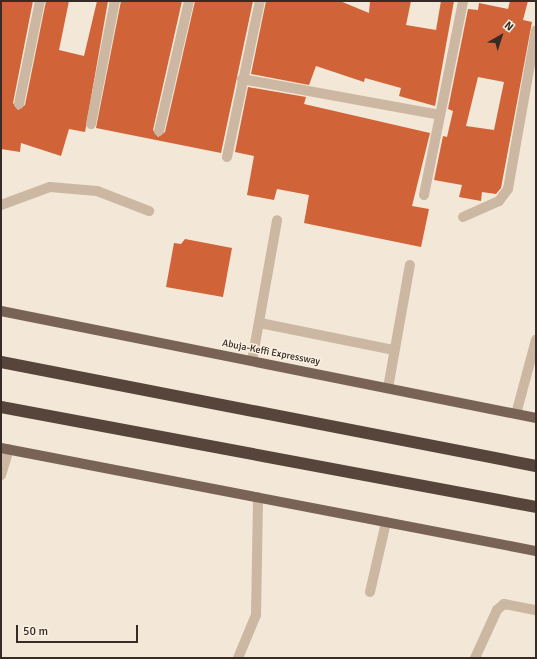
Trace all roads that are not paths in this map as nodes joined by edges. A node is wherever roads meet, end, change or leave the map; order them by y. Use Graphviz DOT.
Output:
graph roads {
  1 [pos="40,1"];
  2 [pos="115,1"];
  3 [pos="190,1"];
  4 [pos="260,1"];
  5 [pos="463,1"];
  6 [pos="536,30"];
  7 [pos="242,79"];
  8 [pos="19,104"];
  9 [pos="440,114"];
  10 [pos="91,124"];
  11 [pos="159,131"];
  12 [pos="227,158"];
  13 [pos="424,195"];
  14 [pos="1,205"];
  15 [pos="149,211"];
  16 [pos="463,217"];
  17 [pos="277,220"];
  18 [pos="410,265"];
  19 [pos="1,311"];
  20 [pos="260,323"];
  21 [pos="536,340"];
  22 [pos="394,350"];
  23 [pos="252,361"];
  24 [pos="1,362"];
  25 [pos="388,388"];
  26 [pos="1,407"];
  27 [pos="516,414"];
  28 [pos="536,418"];
  29 [pos="5,449"];
  30 [pos="536,466"];
  31 [pos="1,475"];
  32 [pos="258,497"];
  33 [pos="536,507"];
  34 [pos="386,522"];
  35 [pos="536,551"];
  36 [pos="370,592"];
  37 [pos="536,610"];
  38 [pos="238,658"];
  39 [pos="475,658"];
  1 -- 8 [label="street"];
  2 -- 10 [label="street"];
  3 -- 11 [label="street"];
  4 -- 7 [label="street"];
  5 -- 9 [label="street"];
  6 -- 16 [label="street"];
  7 -- 9 [label="street"];
  7 -- 12 [label="street"];
  9 -- 13 [label="street"];
  14 -- 15 [label="street"];
  17 -- 20 [label="street"];
  18 -- 22 [label="street"];
  19 -- 23 [label="main road, Abuja-Keffi Expressway"];
  20 -- 22 [label="street"];
  20 -- 23 [label="street"];
  21 -- 27 [label="street"];
  22 -- 25 [label="street"];
  23 -- 25 [label="main road, Abuja-Keffi Expressway"];
  24 -- 30 [label="highway"];
  25 -- 27 [label="main road, Abuja-Keffi Expressway"];
  26 -- 33 [label="highway"];
  27 -- 28 [label="main road, Abuja-Keffi Expressway"];
  29 -- 31 [label="street"];
  29 -- 32 [label="main road"];
  32 -- 34 [label="main road"];
  32 -- 38 [label="street"];
  34 -- 35 [label="main road"];
  34 -- 36 [label="street"];
  37 -- 39 [label="street"];
}
